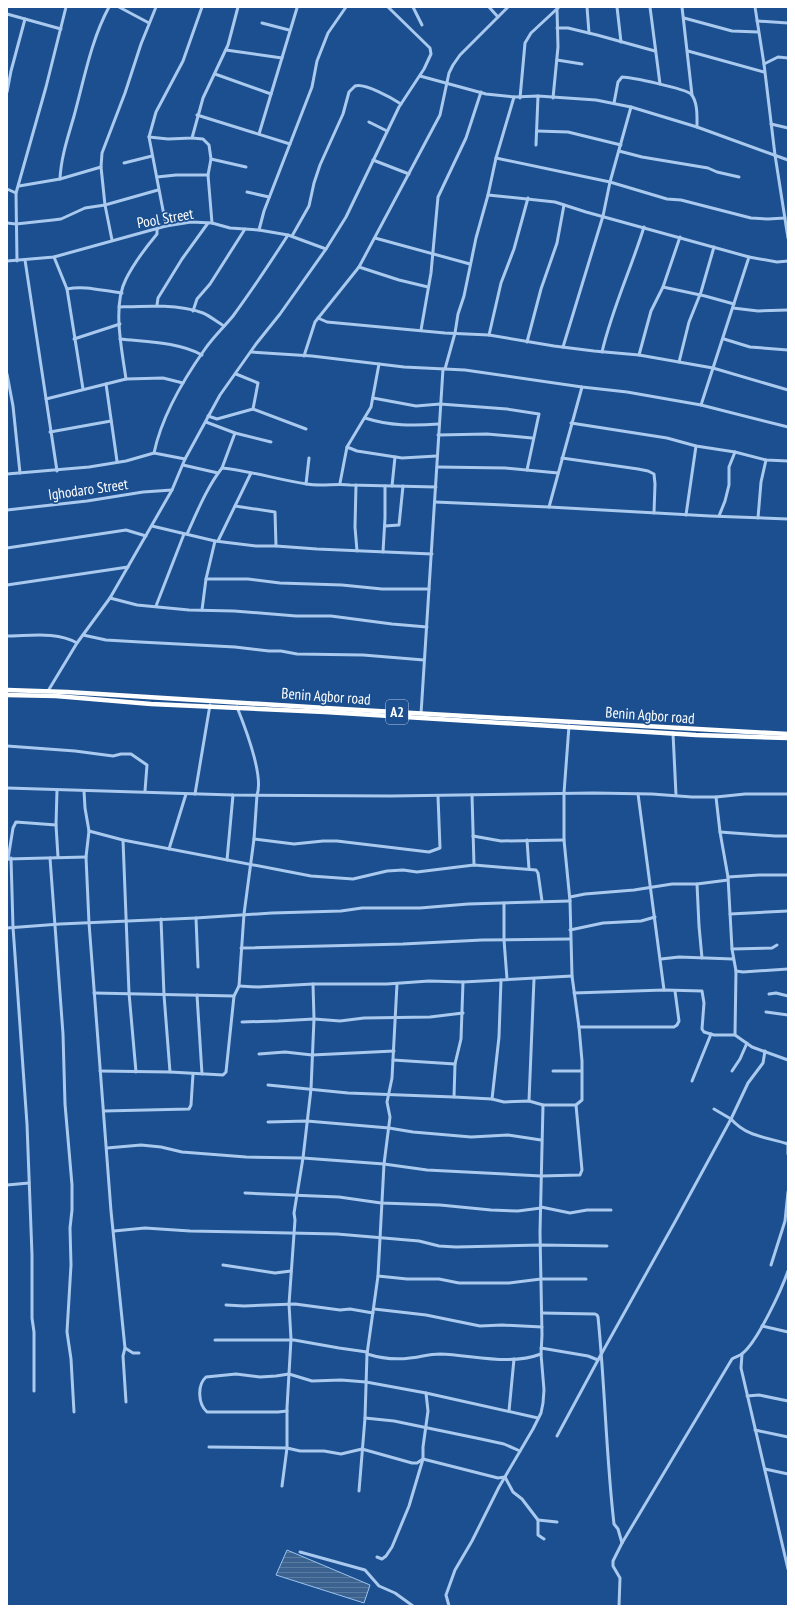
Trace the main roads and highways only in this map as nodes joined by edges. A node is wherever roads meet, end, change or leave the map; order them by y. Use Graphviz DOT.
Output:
graph roads {
  1 [pos="7,690"];
  2 [pos="7,695"];
  3 [pos="152,697"];
  4 [pos="151,704"];
  5 [pos="788,734"];
  6 [pos="788,738"];
  1 -- 3 [label="highway, Benin Agbor road / A2"];
  2 -- 4 [label="highway, Benin Agbor road / A2"];
  3 -- 4 [label="highway"];
  3 -- 5 [label="highway, Benin Agbor road / A2"];
  4 -- 6 [label="highway, Benin Agbor road / A2"];
}
